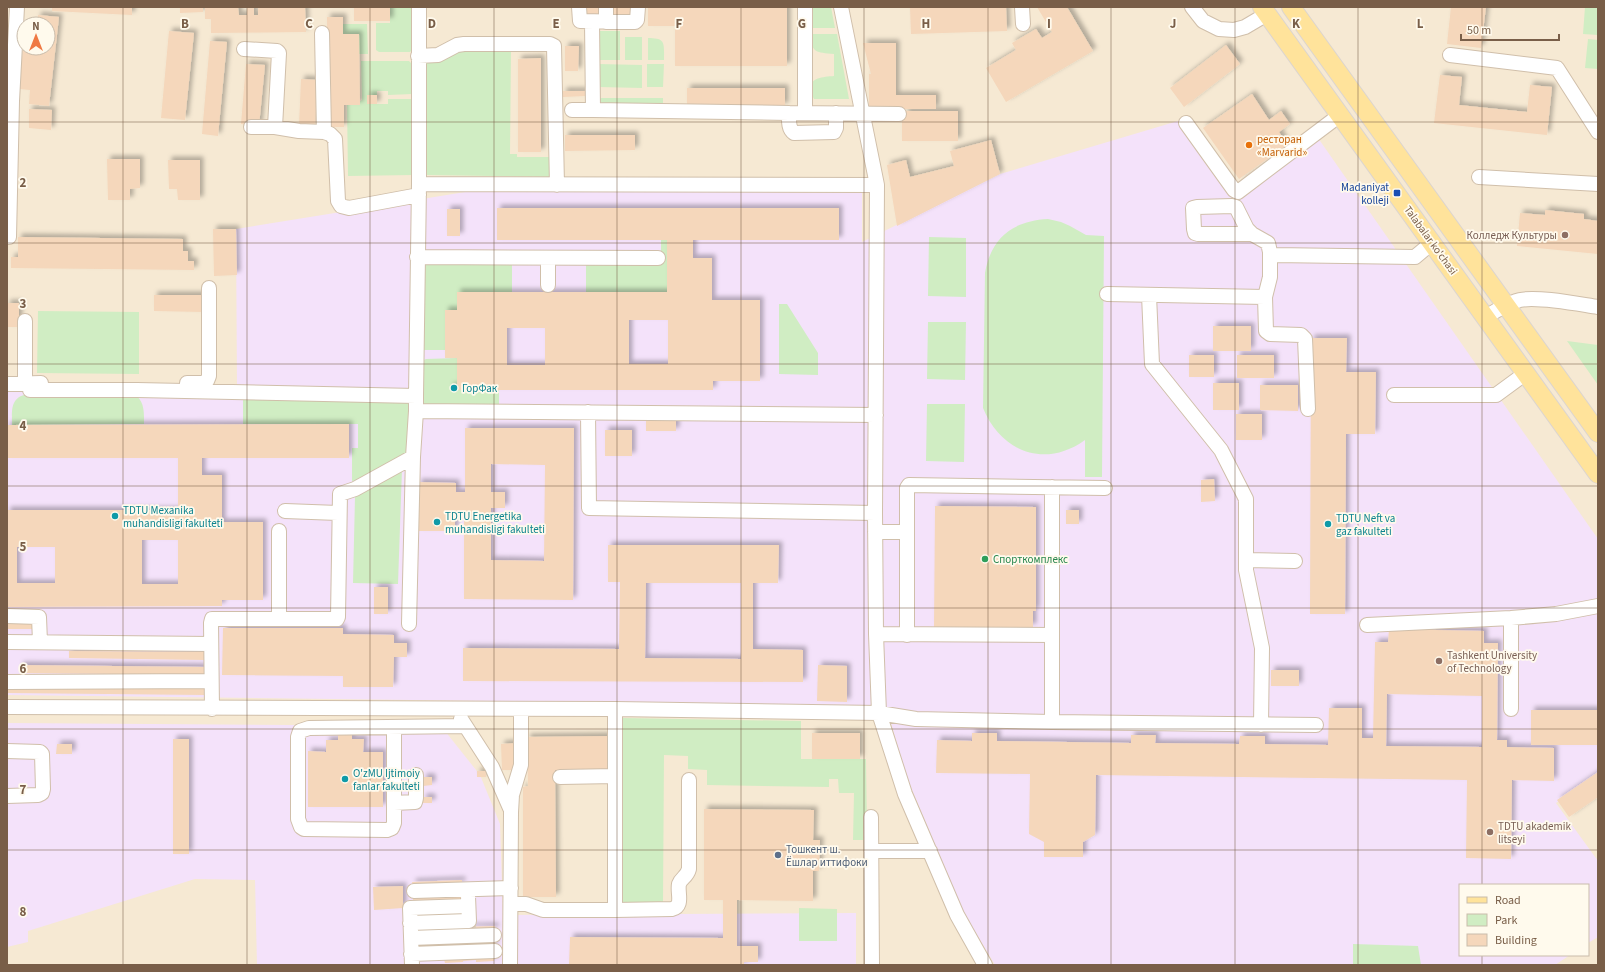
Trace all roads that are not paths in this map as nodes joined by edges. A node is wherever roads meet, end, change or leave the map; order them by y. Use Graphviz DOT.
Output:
graph roads {
  1 [pos="17,7"];
  2 [pos="419,7"];
  3 [pos="579,7"];
  4 [pos="606,7"];
  5 [pos="638,7"];
  6 [pos="805,7"];
  7 [pos="841,7"];
  8 [pos="1022,7"];
  9 [pos="1192,7"];
  10 [pos="1291,7"];
  11 [pos="1264,10"];
  12 [pos="592,22"];
  13 [pos="606,22"];
  14 [pos="1023,24"];
  15 [pos="322,32"];
  16 [pos="244,49"];
  17 [pos="1450,55"];
  18 [pos="418,56"];
  19 [pos="572,110"];
  20 [pos="594,110"];
  21 [pos="789,113"];
  22 [pos="806,113"];
  23 [pos="836,113"];
  24 [pos="863,113"];
  25 [pos="899,114"];
  26 [pos="1340,115"];
  27 [pos="1186,123"];
  28 [pos="251,127"];
  29 [pos="275,127"];
  30 [pos="324,132"];
  31 [pos="1598,132"];
  32 [pos="1479,177"];
  33 [pos="1598,184"];
  34 [pos="557,185"];
  35 [pos="877,185"];
  36 [pos="419,190"];
  37 [pos="1252,234"];
  38 [pos="8,241"];
  39 [pos="1433,242"];
  40 [pos="1270,252"];
  41 [pos="417,258"];
  42 [pos="548,258"];
  43 [pos="658,258"];
  44 [pos="548,285"];
  45 [pos="209,288"];
  46 [pos="1107,294"];
  47 [pos="1149,295"];
  48 [pos="1265,297"];
  49 [pos="1506,305"];
  50 [pos="1598,307"];
  51 [pos="1486,317"];
  52 [pos="25,321"];
  53 [pos="1526,373"];
  54 [pos="7,384"];
  55 [pos="27,387"];
  56 [pos="1394,395"];
  57 [pos="416,396"];
  58 [pos="1308,409"];
  59 [pos="416,411"];
  60 [pos="588,412"];
  61 [pos="876,415"];
  62 [pos="1598,434"];
  63 [pos="413,457"];
  64 [pos="1598,474"];
  65 [pos="1052,487"];
  66 [pos="1105,488"];
  67 [pos="285,511"];
  68 [pos="338,513"];
  69 [pos="875,513"];
  70 [pos="279,531"];
  71 [pos="875,532"];
  72 [pos="907,532"];
  73 [pos="1246,560"];
  74 [pos="1295,561"];
  75 [pos="1598,606"];
  76 [pos="7,616"];
  77 [pos="1511,618"];
  78 [pos="278,619"];
  79 [pos="409,624"];
  80 [pos="1367,625"];
  81 [pos="876,634"];
  82 [pos="907,635"];
  83 [pos="1052,635"];
  84 [pos="7,642"];
  85 [pos="40,642"];
  86 [pos="211,644"];
  87 [pos="212,681"];
  88 [pos="7,682"];
  89 [pos="7,707"];
  90 [pos="212,709"];
  91 [pos="615,709"];
  92 [pos="1511,709"];
  93 [pos="454,710"];
  94 [pos="521,710"];
  95 [pos="879,714"];
  96 [pos="1052,722"];
  97 [pos="1261,725"];
  98 [pos="1316,725"];
  99 [pos="465,726"];
  100 [pos="394,728"];
  101 [pos="7,751"];
  102 [pos="416,775"];
  103 [pos="615,776"];
  104 [pos="560,777"];
  105 [pos="689,780"];
  106 [pos="7,796"];
  107 [pos="394,803"];
  108 [pos="511,812"];
  109 [pos="871,817"];
  110 [pos="871,851"];
  111 [pos="930,851"];
  112 [pos="511,888"];
  113 [pos="467,889"];
  114 [pos="414,891"];
  115 [pos="511,904"];
  116 [pos="615,910"];
  117 [pos="494,935"];
  118 [pos="411,938"];
  119 [pos="495,951"];
  120 [pos="412,960"];
  121 [pos="510,965"];
  122 [pos="872,965"];
  123 [pos="985,965"];
  1 -- 38 [label="street"];
  2 -- 18 [label="street"];
  3 -- 12 [label="street"];
  4 -- 13 [label="street"];
  5 -- 13 [label="street"];
  6 -- 22 [label="street"];
  7 -- 24 [label="street"];
  8 -- 14 [label="street"];
  9 -- 11 [label="street"];
  10 -- 49 [label="main road, Talabalar ko'chasi"];
  11 -- 26 [label="main road, Talabalar ko'chasi"];
  12 -- 13 [label="street"];
  12 -- 20 [label="street"];
  15 -- 30 [label="street"];
  16 -- 29 [label="street"];
  17 -- 31 [label="street"];
  18 -- 34 [label="street"];
  18 -- 36 [label="street"];
  19 -- 20 [label="street"];
  20 -- 21 [label="street"];
  21 -- 22 [label="street"];
  21 -- 23 [label="street"];
  22 -- 23 [label="street"];
  23 -- 24 [label="street"];
  24 -- 25 [label="street"];
  24 -- 35 [label="street"];
  26 -- 27 [label="street"];
  26 -- 39 [label="main road, Talabalar ko'chasi"];
  28 -- 29 [label="street"];
  29 -- 30 [label="street"];
  30 -- 36 [label="street"];
  32 -- 33 [label="street"];
  34 -- 35 [label="street"];
  34 -- 36 [label="street"];
  35 -- 61 [label="street"];
  36 -- 41 [label="street"];
  37 -- 40 [label="street"];
  39 -- 40 [label="street"];
  39 -- 51 [label="main road, Talabalar ko'chasi"];
  40 -- 48 [label="street"];
  41 -- 42 [label="street"];
  41 -- 57 [label="street"];
  42 -- 43 [label="street"];
  42 -- 44 [label="street"];
  45 -- 55 [label="street"];
  46 -- 47 [label="street"];
  47 -- 48 [label="street"];
  47 -- 73 [label="street"];
  48 -- 58 [label="street"];
  49 -- 50 [label="street"];
  49 -- 51 [label="street"];
  49 -- 62 [label="main road, Talabalar ko'chasi"];
  51 -- 53 [label="main road, Talabalar ko'chasi"];
  52 -- 55 [label="street"];
  53 -- 56 [label="street"];
  53 -- 64 [label="main road, Talabalar ko'chasi"];
  54 -- 55 [label="street"];
  55 -- 57 [label="street"];
  57 -- 59 [label="street"];
  59 -- 60 [label="street"];
  59 -- 63 [label="street"];
  60 -- 61 [label="street"];
  60 -- 69 [label="street"];
  61 -- 69 [label="street"];
  63 -- 68 [label="street"];
  63 -- 79 [label="street"];
  65 -- 66 [label="street"];
  65 -- 72 [label="street"];
  65 -- 83 [label="street"];
  67 -- 68 [label="street"];
  68 -- 78 [label="street"];
  69 -- 71 [label="street"];
  70 -- 78 [label="street"];
  71 -- 72 [label="street"];
  71 -- 81 [label="street"];
  72 -- 82 [label="street"];
  73 -- 74 [label="street"];
  73 -- 97 [label="street"];
  75 -- 77 [label="street"];
  76 -- 85 [label="street"];
  77 -- 80 [label="street"];
  77 -- 92 [label="street"];
  78 -- 86 [label="street"];
  81 -- 82 [label="street"];
  81 -- 95 [label="street"];
  82 -- 83 [label="street"];
  83 -- 96 [label="street"];
  84 -- 85 [label="street"];
  85 -- 86 [label="street"];
  86 -- 87 [label="street"];
  87 -- 88 [label="street"];
  87 -- 90 [label="street"];
  89 -- 90 [label="street"];
  90 -- 93 [label="street"];
  91 -- 94 [label="street"];
  91 -- 95 [label="street"];
  91 -- 103 [label="street"];
  93 -- 94 [label="street"];
  93 -- 99 [label="street"];
  94 -- 108 [label="street"];
  95 -- 96 [label="street"];
  95 -- 111 [label="street"];
  96 -- 97 [label="street"];
  97 -- 98 [label="street"];
  99 -- 100 [label="street"];
  99 -- 108 [label="street"];
  100 -- 107 [label="street"];
  100 -- 107 [label="street"];
  101 -- 106 [label="street"];
  102 -- 107 [label="street"];
  103 -- 104 [label="street"];
  103 -- 116 [label="street"];
  105 -- 116 [label="street"];
  108 -- 112 [label="street"];
  109 -- 110 [label="street"];
  110 -- 111 [label="street"];
  110 -- 122 [label="street"];
  111 -- 123 [label="street"];
  112 -- 113 [label="street"];
  112 -- 115 [label="street"];
  113 -- 114 [label="street"];
  113 -- 118 [label="street"];
  115 -- 116 [label="street"];
  115 -- 121 [label="street"];
  117 -- 118 [label="street"];
  118 -- 120 [label="street"];
  119 -- 120 [label="street"];
}
